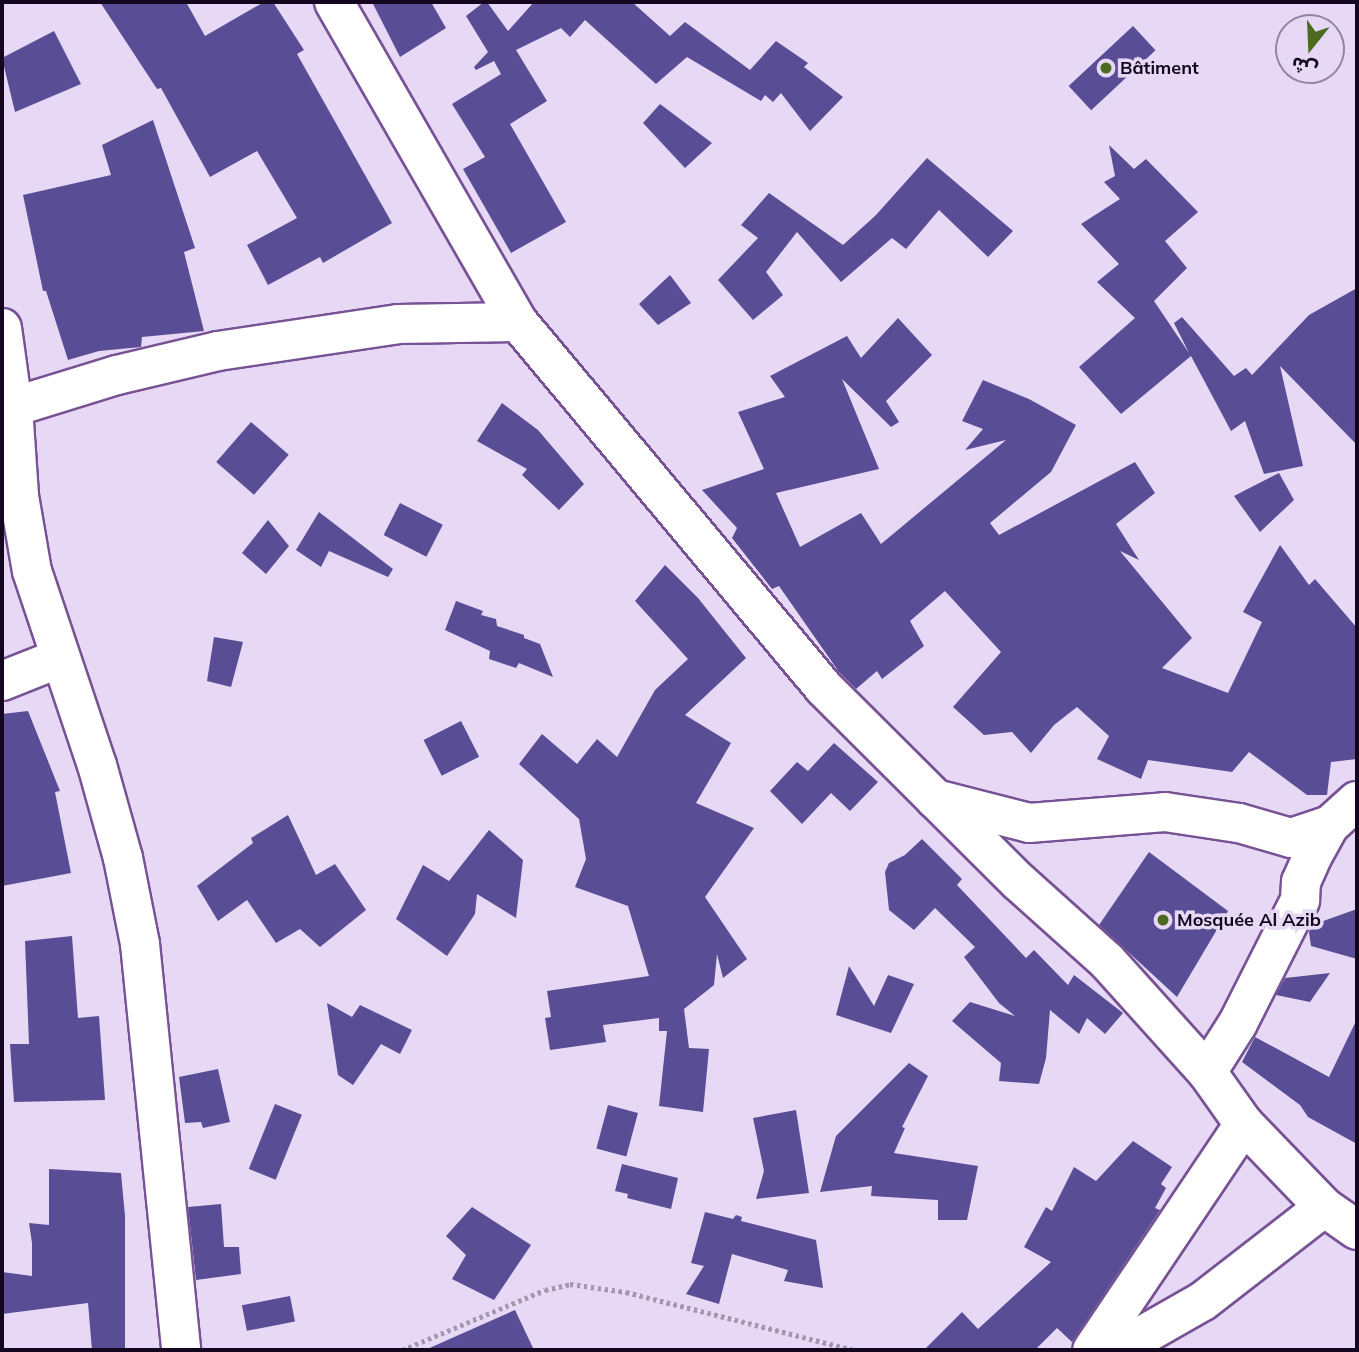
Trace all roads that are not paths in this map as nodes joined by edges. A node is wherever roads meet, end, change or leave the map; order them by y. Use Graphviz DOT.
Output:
graph roads {
  1 [pos="334,2"];
  2 [pos="518,321"];
  3 [pos="2,328"];
  4 [pos="7,410"];
  5 [pos="60,658"];
  6 [pos="2,681"];
  7 [pos="934,799"];
  8 [pos="1344,813"];
  9 [pos="1207,1072"];
  10 [pos="1244,1124"];
  11 [pos="1324,1207"];
  12 [pos="1357,1230"];
  13 [pos="181,1350"];
  14 [pos="1092,1350"];
  15 [pos="1117,1350"];
  1 -- 2 [label="street"];
  2 -- 4 [label="street"];
  2 -- 7 [label="street"];
  3 -- 4 [label="street"];
  4 -- 5 [label="street"];
  5 -- 6 [label="street"];
  5 -- 13 [label="street"];
  7 -- 8 [label="street"];
  7 -- 9 [label="street"];
  8 -- 9 [label="street"];
  9 -- 10 [label="street"];
  10 -- 11 [label="street"];
  10 -- 14 [label="street"];
  11 -- 12 [label="street"];
  11 -- 15 [label="street"];
}
